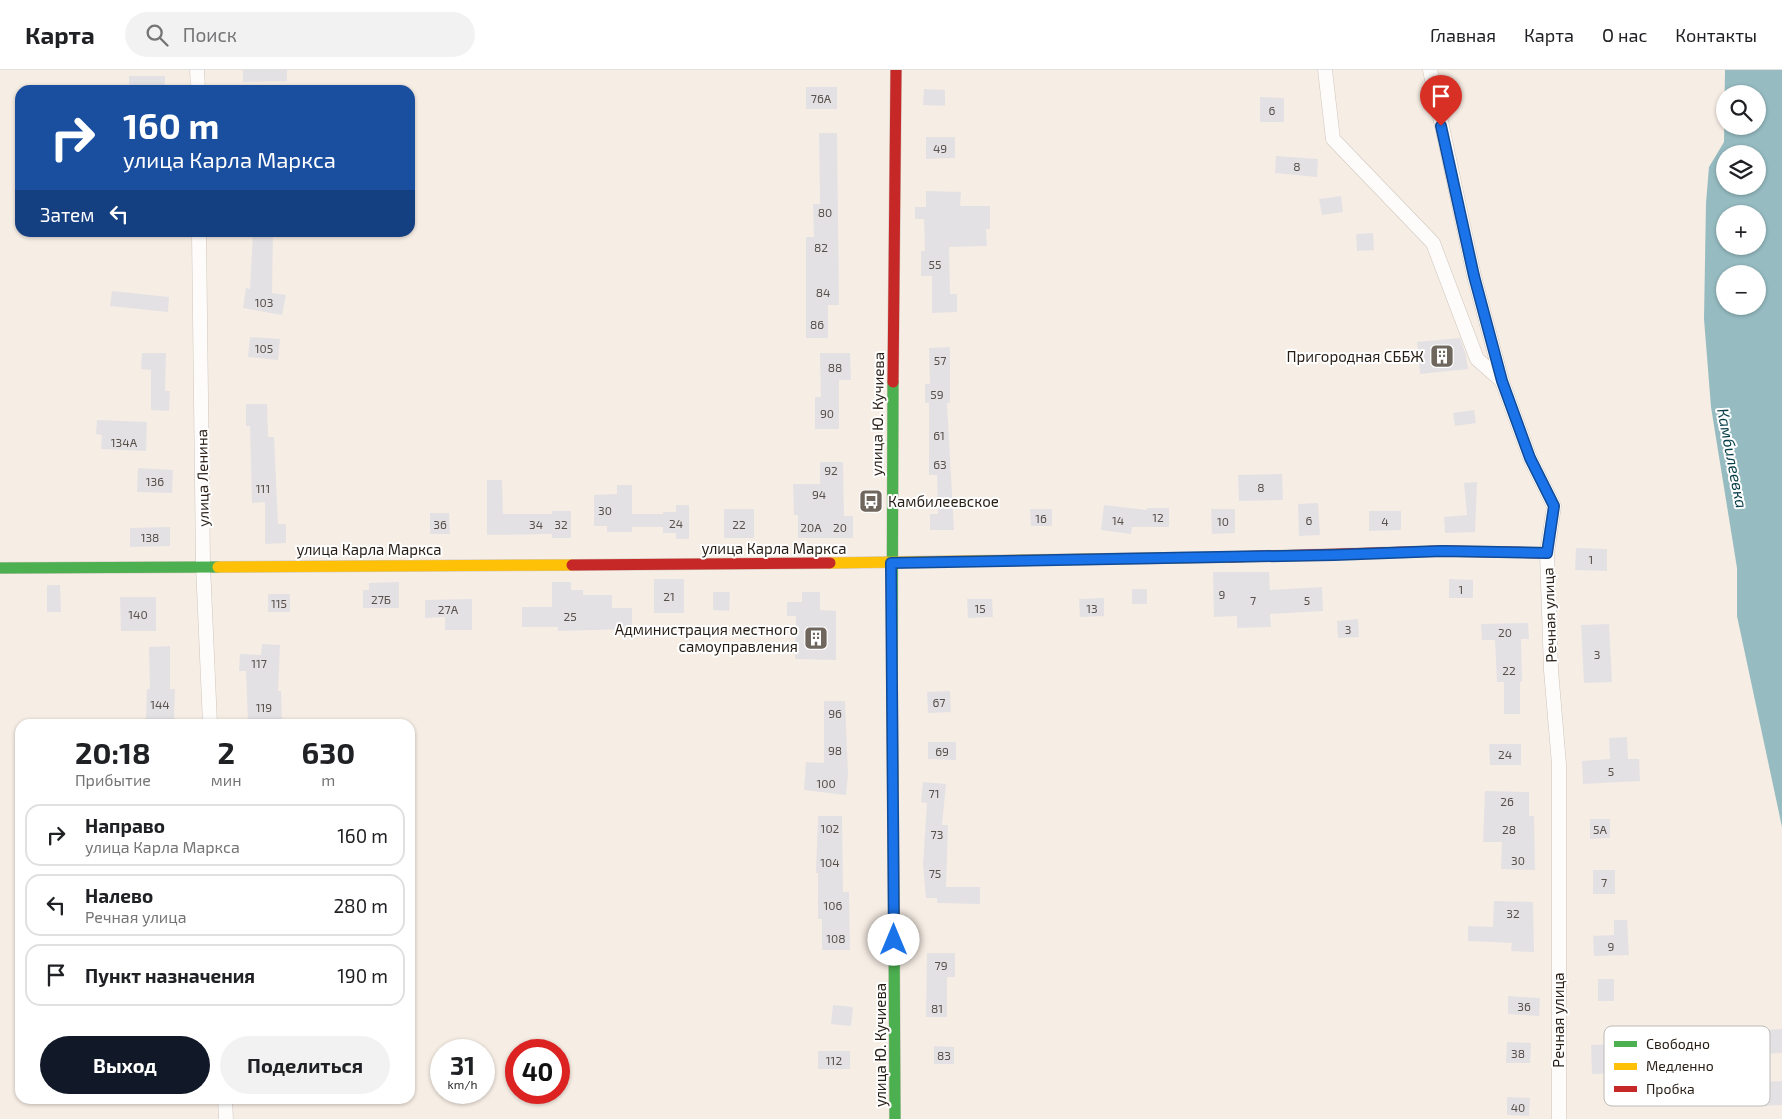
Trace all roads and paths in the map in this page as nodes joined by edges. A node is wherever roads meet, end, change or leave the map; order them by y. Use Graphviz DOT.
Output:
graph roads {
  1 [pos="197,70"];
  2 [pos="896,70"];
  3 [pos="1325,70"];
  4 [pos="1430,70"];
  5 [pos="198,85"];
  6 [pos="199,237"];
  7 [pos="1502,381"];
  8 [pos="1547,553"];
  9 [pos="891,563"];
  10 [pos="204,565"];
  11 [pos="0,568"];
  12 [pos="210,719"];
  13 [pos="225,1104"];
  14 [pos="226,1119"];
  15 [pos="895,1119"];
  16 [pos="1559,1119"];
  1 -- 5 [label="street"];
  2 -- 9 [label="street, улица Ю. Кучиева"];
  3 -- 7 [label="street"];
  4 -- 7 [label="street, Речная улица"];
  6 -- 10 [label="street, улица Ленина"];
  7 -- 8 [label="street, Речная улица"];
  8 -- 9 [label="street, улица Карла Маркса"];
  8 -- 16 [label="street, Речная улица"];
  9 -- 10 [label="street, улица Карла Маркса"];
  9 -- 15 [label="street, улица Ю. Кучиева"];
  10 -- 11 [label="street, улица Карла Маркса"];
  10 -- 12 [label="street, улица Ленина"];
  13 -- 14 [label="street"];
}
